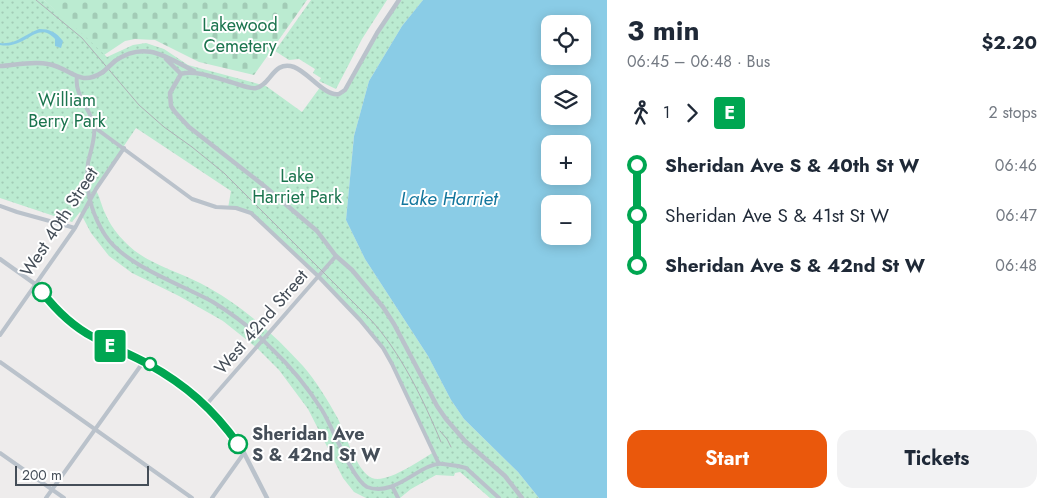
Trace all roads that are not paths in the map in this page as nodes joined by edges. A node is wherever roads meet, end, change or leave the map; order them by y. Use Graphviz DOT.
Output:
graph roads {
  1 [pos="399,0"];
  2 [pos="163,57"];
  3 [pos="0,66"];
  4 [pos="181,74"];
  5 [pos="199,74"];
  6 [pos="77,77"];
  7 [pos="94,127"];
  8 [pos="124,148"];
  9 [pos="89,202"];
  10 [pos="0,206"];
  11 [pos="75,228"];
  12 [pos="336,256"];
  13 [pos="0,259"];
  14 [pos="318,276"];
  15 [pos="35,284"];
  16 [pos="0,334"];
  17 [pos="263,340"];
  18 [pos="144,361"];
  19 [pos="0,362"];
  20 [pos="206,405"];
  21 [pos="95,429"];
  22 [pos="0,453"];
  23 [pos="244,453"];
  24 [pos="441,464"];
  25 [pos="393,488"];
  26 [pos="52,490"];
  27 [pos="46,498"];
  28 [pos="64,498"];
  29 [pos="192,498"];
  30 [pos="212,498"];
  31 [pos="267,498"];
  32 [pos="398,498"];
  33 [pos="499,498"];
  34 [pos="522,498"];
  1 -- 5 [label="street"];
  2 -- 4 [label="street"];
  2 -- 5 [label="street"];
  2 -- 6 [label="street, bridge"];
  3 -- 6 [label="street"];
  4 -- 5 [label="street"];
  4 -- 12 [label="street"];
  6 -- 7 [label="street"];
  7 -- 8 [label="street"];
  7 -- 9 [label="street"];
  8 -- 9 [label="street, West 40th Street"];
  8 -- 14 [label="street"];
  9 -- 11 [label="street, West 40th Street"];
  9 -- 17 [label="street"];
  10 -- 11 [label="street"];
  11 -- 15 [label="street, West 40th Street"];
  12 -- 14 [label="street, West 42nd Street"];
  12 -- 34 [label="street"];
  13 -- 15 [label="street"];
  14 -- 17 [label="street, West 42nd Street"];
  14 -- 24 [label="street"];
  15 -- 16 [label="street, West 40th Street"];
  15 -- 18 [label="street"];
  17 -- 20 [label="street, West 42nd Street"];
  17 -- 25 [label="street"];
  18 -- 20 [label="street"];
  18 -- 21 [label="street"];
  19 -- 21 [label="street"];
  20 -- 23 [label="street"];
  21 -- 26 [label="street"];
  21 -- 29 [label="street"];
  22 -- 26 [label="street"];
  23 -- 30 [label="street"];
  23 -- 31 [label="street"];
  24 -- 25 [label="street"];
  24 -- 33 [label="street, bridge"];
  25 -- 32 [label="street"];
  26 -- 27 [label="street"];
  26 -- 28 [label="street"];
}
